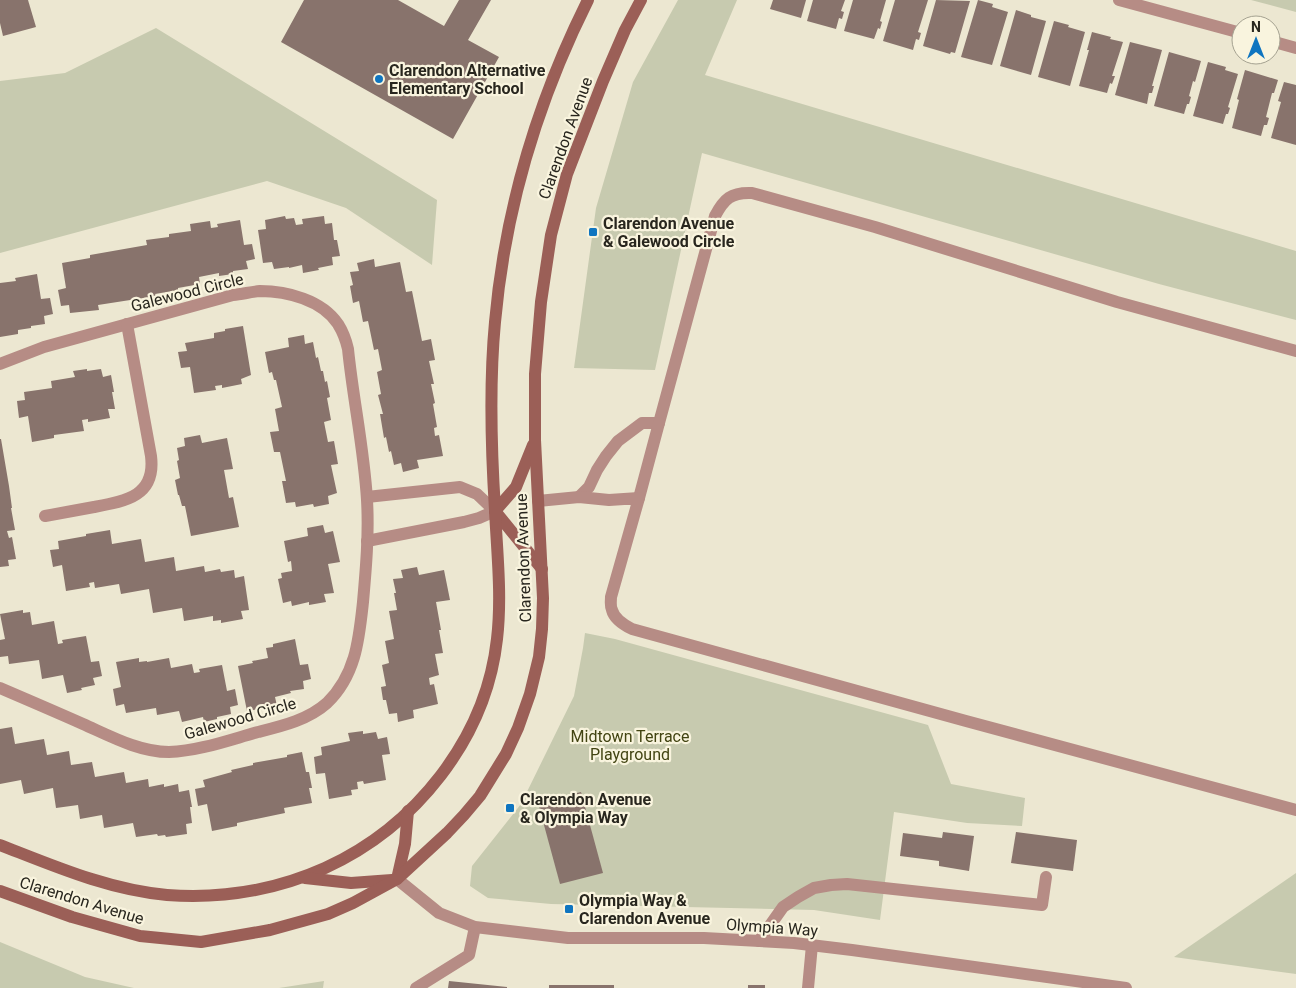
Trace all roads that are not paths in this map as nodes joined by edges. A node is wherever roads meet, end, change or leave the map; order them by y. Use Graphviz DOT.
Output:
graph roads {
  1 [pos="588,0"];
  2 [pos="641,0"];
  3 [pos="1119,0"];
  4 [pos="1231,30"];
  5 [pos="1281,44"];
  6 [pos="1296,48"];
  7 [pos="127,324"];
  8 [pos="1296,351"];
  9 [pos="0,364"];
  10 [pos="659,423"];
  11 [pos="535,440"];
  12 [pos="367,497"];
  13 [pos="579,497"];
  14 [pos="639,498"];
  15 [pos="538,501"];
  16 [pos="495,511"];
  17 [pos="45,516"];
  18 [pos="367,541"];
  19 [pos="542,569"];
  20 [pos="0,688"];
  21 [pos="1296,810"];
  22 [pos="408,811"];
  23 [pos="0,845"];
  24 [pos="301,877"];
  25 [pos="1046,877"];
  26 [pos="397,879"];
  27 [pos="0,891"];
  28 [pos="475,927"];
  29 [pos="759,941"];
  30 [pos="812,945"];
  31 [pos="1097,986"];
  32 [pos="416,988"];
  33 [pos="808,988"];
  34 [pos="1126,988"];
  1 -- 16 [label="main road, Clarendon Avenue"];
  2 -- 11 [label="main road, Clarendon Avenue"];
  3 -- 4 [label="street"];
  5 -- 6 [label="street"];
  7 -- 9 [label="street, Galewood Circle"];
  7 -- 12 [label="street, Galewood Circle"];
  7 -- 17 [label="street, Galewood Circle"];
  8 -- 10 [label="street"];
  10 -- 13 [label="street"];
  10 -- 14 [label="street"];
  11 -- 15 [label="main road, Clarendon Avenue"];
  11 -- 16 [label="main road"];
  12 -- 16 [label="street"];
  12 -- 18 [label="street, Galewood Circle"];
  13 -- 14 [label="street"];
  13 -- 15 [label="street"];
  14 -- 21 [label="street"];
  15 -- 19 [label="main road, Clarendon Avenue"];
  16 -- 18 [label="street"];
  16 -- 19 [label="main road"];
  16 -- 22 [label="main road, Clarendon Avenue"];
  18 -- 20 [label="street, Galewood Circle"];
  19 -- 26 [label="main road, Clarendon Avenue"];
  22 -- 24 [label="main road, Clarendon Avenue"];
  22 -- 26 [label="main road"];
  23 -- 24 [label="main road, Clarendon Avenue"];
  24 -- 26 [label="main road"];
  25 -- 29 [label="street"];
  26 -- 27 [label="main road, Clarendon Avenue"];
  26 -- 28 [label="street, Olympia Way"];
  28 -- 29 [label="street, Olympia Way"];
  28 -- 32 [label="street"];
  29 -- 30 [label="street, Olympia Way"];
  30 -- 31 [label="street, Olympia Way"];
  30 -- 33 [label="street"];
  31 -- 34 [label="street, Olympia Way"];
}
